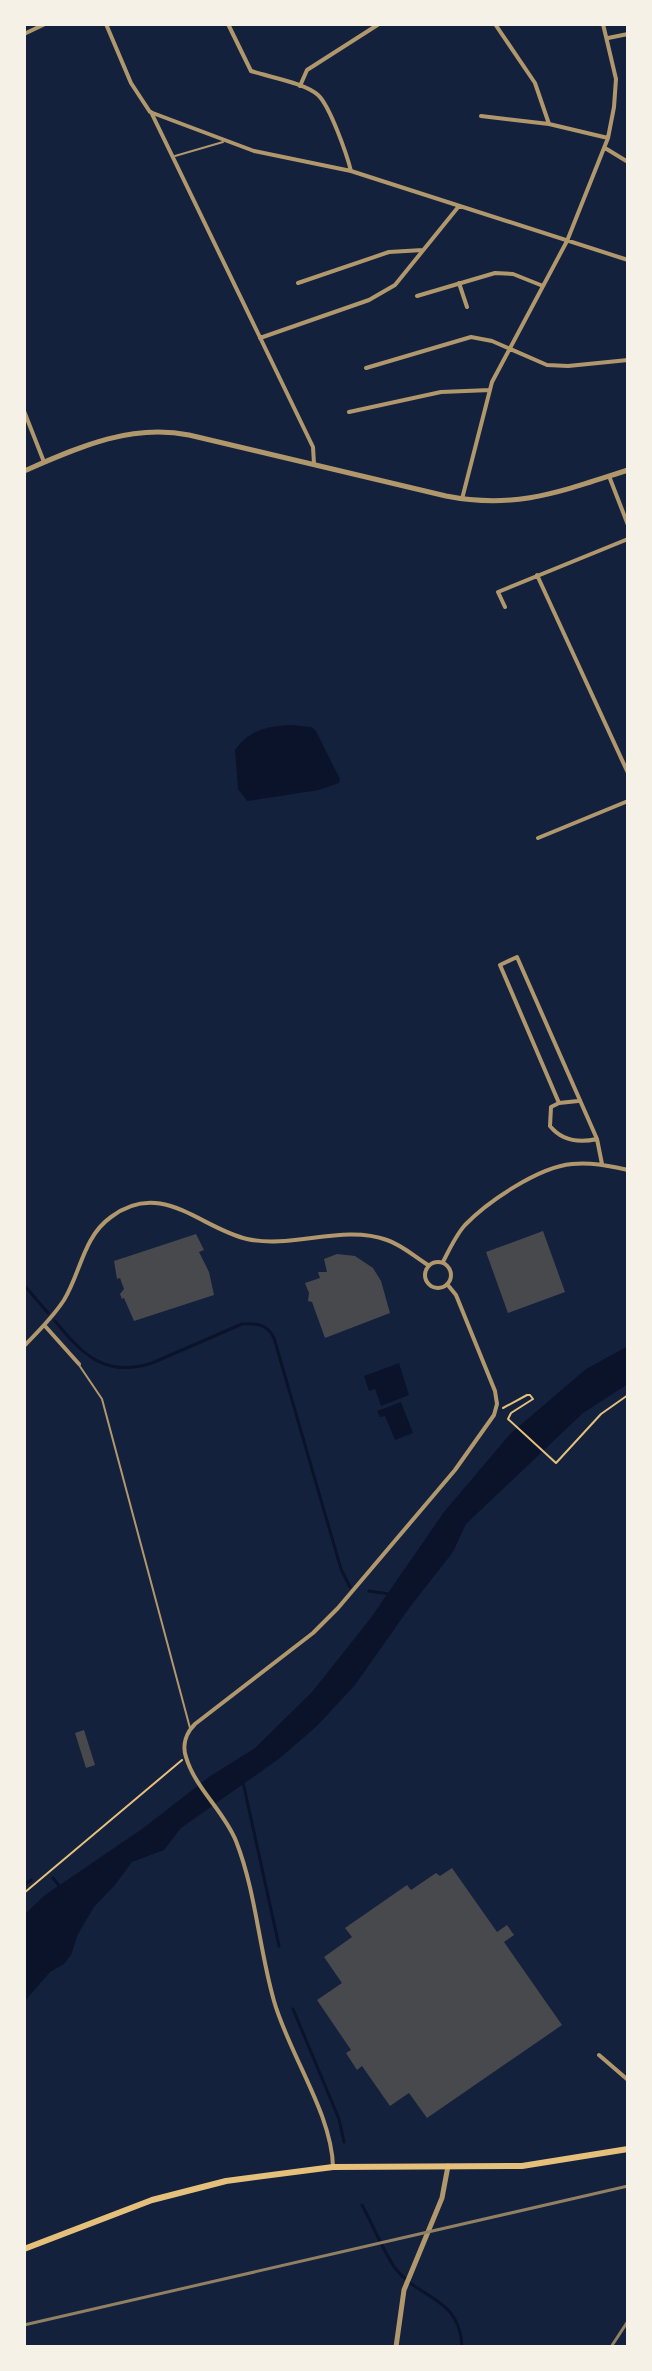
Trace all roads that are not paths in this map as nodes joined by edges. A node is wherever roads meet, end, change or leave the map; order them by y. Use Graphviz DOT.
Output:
graph roads {
  1 [pos="45,24"];
  2 [pos="106,24"];
  3 [pos="228,24"];
  4 [pos="379,24"];
  5 [pos="495,24"];
  6 [pos="603,24"];
  7 [pos="24,34"];
  8 [pos="628,34"];
  9 [pos="608,38"];
  10 [pos="300,86"];
  11 [pos="150,112"];
  12 [pos="481,116"];
  13 [pos="549,124"];
  14 [pos="608,138"];
  15 [pos="224,141"];
  16 [pos="605,148"];
  17 [pos="172,157"];
  18 [pos="628,162"];
  19 [pos="351,171"];
  20 [pos="459,206"];
  21 [pos="567,241"];
  22 [pos="423,250"];
  23 [pos="628,260"];
  24 [pos="298,283"];
  25 [pos="459,283"];
  26 [pos="543,286"];
  27 [pos="417,296"];
  28 [pos="467,307"];
  29 [pos="260,338"];
  30 [pos="509,350"];
  31 [pos="628,360"];
  32 [pos="366,368"];
  33 [pos="490,390"];
  34 [pos="24,411"];
  35 [pos="349,412"];
  36 [pos="44,462"];
  37 [pos="314,464"];
  38 [pos="628,470"];
  39 [pos="24,471"];
  40 [pos="609,476"];
  41 [pos="462,499"];
  42 [pos="628,525"];
  43 [pos="628,539"];
  44 [pos="537,575"];
  45 [pos="505,607"];
  46 [pos="628,773"];
  47 [pos="628,801"];
  48 [pos="538,838"];
  49 [pos="578,1101"];
  50 [pos="559,1103"];
  51 [pos="597,1139"];
  52 [pos="602,1164"];
  53 [pos="628,1170"];
  54 [pos="443,1262"];
  55 [pos="428,1265"];
  56 [pos="447,1284"];
  57 [pos="45,1326"];
  58 [pos="24,1346"];
  59 [pos="79,1364"];
  60 [pos="191,1729"];
  61 [pos="599,2055"];
  62 [pos="628,2080"];
  63 [pos="628,2149"];
  64 [pos="448,2166"];
  65 [pos="333,2167"];
  66 [pos="24,2249"];
  67 [pos="396,2347"];
  1 -- 7 [label="street"];
  2 -- 11 [label="street"];
  3 -- 10 [label="street"];
  4 -- 10 [label="street"];
  5 -- 13 [label="street"];
  6 -- 9 [label="street"];
  8 -- 9 [label="street"];
  9 -- 14 [label="street"];
  10 -- 19 [label="street"];
  11 -- 15 [label="street"];
  11 -- 17 [label="street"];
  12 -- 13 [label="street"];
  13 -- 14 [label="street"];
  14 -- 16 [label="street"];
  15 -- 17 [label="lane"];
  15 -- 19 [label="street"];
  16 -- 18 [label="street"];
  16 -- 21 [label="street"];
  17 -- 29 [label="street"];
  19 -- 20 [label="street"];
  20 -- 21 [label="street"];
  20 -- 22 [label="street"];
  21 -- 23 [label="street"];
  21 -- 26 [label="street"];
  22 -- 24 [label="street"];
  22 -- 29 [label="street"];
  25 -- 26 [label="street"];
  25 -- 27 [label="street"];
  25 -- 28 [label="street"];
  26 -- 30 [label="street"];
  29 -- 37 [label="street"];
  30 -- 31 [label="street"];
  30 -- 32 [label="street"];
  30 -- 33 [label="street"];
  33 -- 35 [label="street"];
  33 -- 41 [label="street"];
  34 -- 36 [label="street"];
  36 -- 37 [label="street"];
  36 -- 39 [label="street"];
  37 -- 41 [label="street"];
  38 -- 40 [label="street"];
  40 -- 41 [label="street"];
  40 -- 42 [label="street"];
  43 -- 44 [label="street"];
  44 -- 45 [label="street"];
  44 -- 46 [label="street"];
  47 -- 48 [label="street"];
  49 -- 50 [label="street"];
  49 -- 50 [label="street"];
  49 -- 51 [label="street"];
  50 -- 51 [label="street"];
  51 -- 52 [label="street"];
  52 -- 53 [label="street"];
  52 -- 54 [label="street"];
  54 -- 55 [label="street"];
  54 -- 56 [label="street"];
  55 -- 56 [label="street"];
  55 -- 57 [label="street"];
  56 -- 60 [label="street"];
  57 -- 58 [label="street"];
  57 -- 59 [label="street"];
  59 -- 60 [label="lane"];
  60 -- 65 [label="street"];
  61 -- 62 [label="street"];
  63 -- 64 [label="main road"];
  64 -- 65 [label="main road"];
  64 -- 67 [label="street"];
  65 -- 66 [label="main road"];
}
